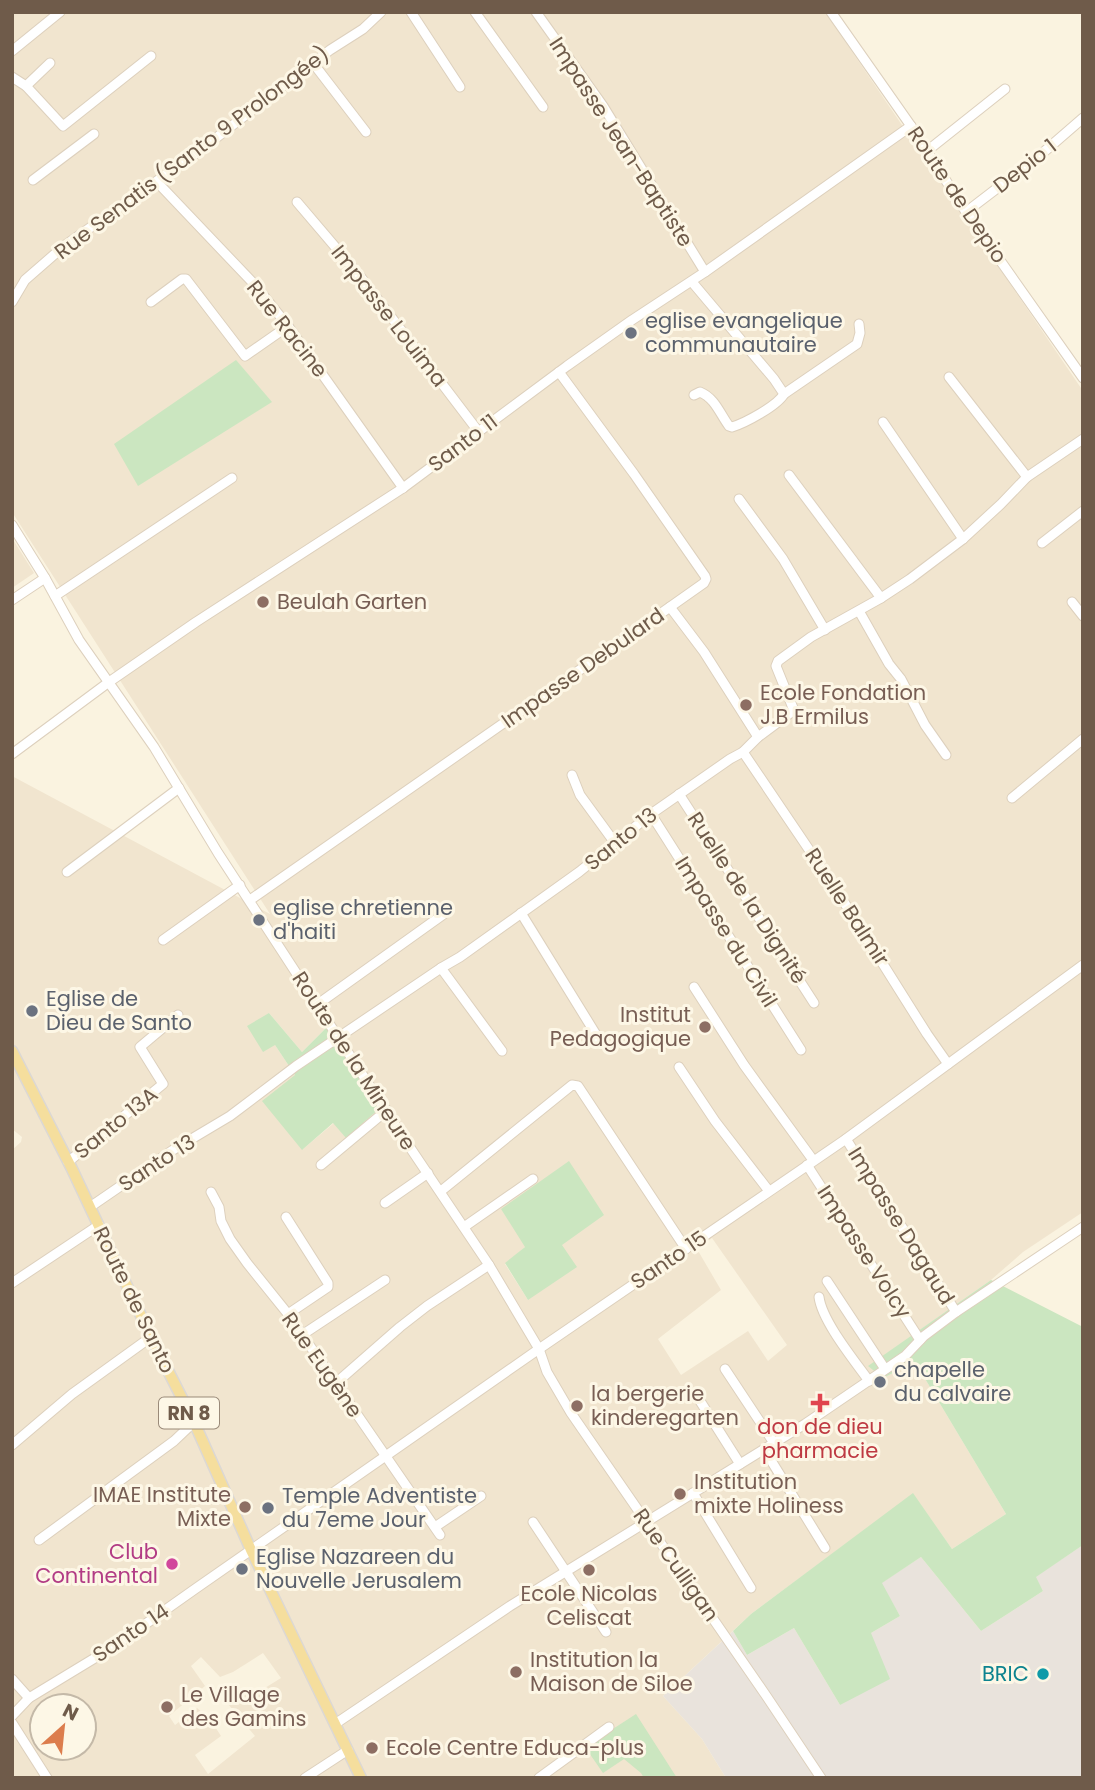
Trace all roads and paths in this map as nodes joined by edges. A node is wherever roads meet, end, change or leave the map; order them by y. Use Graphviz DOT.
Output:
graph roads {
  1 [pos="60,12"];
  2 [pos="381,12"];
  3 [pos="411,12"];
  4 [pos="475,12"];
  5 [pos="536,12"];
  6 [pos="831,12"];
  7 [pos="12,51"];
  8 [pos="151,56"];
  9 [pos="50,63"];
  10 [pos="313,63"];
  11 [pos="12,77"];
  12 [pos="26,86"];
  13 [pos="460,87"];
  14 [pos="1005,89"];
  15 [pos="543,107"];
  16 [pos="1083,118"];
  17 [pos="911,126"];
  18 [pos="366,132"];
  19 [pos="94,134"];
  20 [pos="927,151"];
  21 [pos="33,180"];
  22 [pos="157,182"];
  23 [pos="297,202"];
  24 [pos="966,212"];
  25 [pos="705,272"];
  26 [pos="692,282"];
  27 [pos="12,302"];
  28 [pos="151,302"];
  29 [pos="859,324"];
  30 [pos="288,326"];
  31 [pos="559,372"];
  32 [pos="948,377"];
  33 [pos="1083,378"];
  34 [pos="784,394"];
  35 [pos="694,395"];
  36 [pos="883,422"];
  37 [pos="478,431"];
  38 [pos="1083,439"];
  39 [pos="789,475"];
  40 [pos="1027,477"];
  41 [pos="232,478"];
  42 [pos="403,488"];
  43 [pos="739,499"];
  44 [pos="1083,511"];
  45 [pos="12,525"];
  46 [pos="963,539"];
  47 [pos="1042,543"];
  48 [pos="45,578"];
  49 [pos="55,596"];
  50 [pos="881,598"];
  51 [pos="12,600"];
  52 [pos="1072,602"];
  53 [pos="670,607"];
  54 [pos="859,611"];
  55 [pos="1083,616"];
  56 [pos="825,630"];
  57 [pos="109,682"];
  58 [pos="758,737"];
  59 [pos="1083,739"];
  60 [pos="743,752"];
  61 [pos="12,754"];
  62 [pos="946,755"];
  63 [pos="572,775"];
  64 [pos="179,788"];
  65 [pos="680,794"];
  66 [pos="1012,798"];
  67 [pos="651,814"];
  68 [pos="615,843"];
  69 [pos="67,872"];
  70 [pos="240,886"];
  71 [pos="250,900"];
  72 [pos="448,911"];
  73 [pos="521,913"];
  74 [pos="163,940"];
  75 [pos="1083,965"];
  76 [pos="441,968"];
  77 [pos="694,987"];
  78 [pos="814,1003"];
  79 [pos="318,1004"];
  80 [pos="178,1015"];
  81 [pos="339,1037"];
  82 [pos="600,1041"];
  83 [pos="801,1050"];
  84 [pos="12,1051"];
  85 [pos="502,1051"];
  86 [pos="948,1064"];
  87 [pos="679,1067"];
  88 [pos="387,1110"];
  89 [pos="846,1139"];
  90 [pos="68,1162"];
  91 [pos="810,1163"];
  92 [pos="321,1165"];
  93 [pos="428,1173"];
  94 [pos="533,1179"];
  95 [pos="441,1191"];
  96 [pos="769,1191"];
  97 [pos="211,1192"];
  98 [pos="385,1203"];
  99 [pos="90,1207"];
  100 [pos="286,1217"];
  101 [pos="99,1225"];
  102 [pos="464,1227"];
  103 [pos="1083,1227"];
  104 [pos="686,1249"];
  105 [pos="489,1265"];
  106 [pos="385,1280"];
  107 [pos="827,1280"];
  108 [pos="12,1283"];
  109 [pos="819,1297"];
  110 [pos="956,1312"];
  111 [pos="288,1314"];
  112 [pos="302,1335"];
  113 [pos="151,1336"];
  114 [pos="920,1340"];
  115 [pos="539,1349"];
  116 [pos="885,1369"];
  117 [pos="725,1370"];
  118 [pos="869,1381"];
  119 [pos="335,1383"];
  120 [pos="695,1393"];
  121 [pos="194,1422"];
  122 [pos="774,1443"];
  123 [pos="12,1445"];
  124 [pos="764,1449"];
  125 [pos="386,1455"];
  126 [pos="740,1464"];
  127 [pos="693,1493"];
  128 [pos="481,1496"];
  129 [pos="533,1522"];
  130 [pos="646,1522"];
  131 [pos="39,1539"];
  132 [pos="825,1548"];
  133 [pos="251,1550"];
  134 [pos="566,1571"];
  135 [pos="751,1588"];
  136 [pos="606,1632"];
  137 [pos="12,1679"];
  138 [pos="39,1692"];
  139 [pos="28,1697"];
  140 [pos="28,1699"];
  141 [pos="12,1716"];
  142 [pos="12,1723"];
  143 [pos="335,1724"];
  144 [pos="609,1727"];
  145 [pos="348,1750"];
  146 [pos="47,1778"];
  147 [pos="305,1778"];
  148 [pos="361,1778"];
  149 [pos="539,1778"];
  150 [pos="821,1778"];
  1 -- 7 [label="street"];
  2 -- 10 [label="street, Rue Senatis (Santo 9 Prolongée)"];
  3 -- 13 [label="street"];
  4 -- 15 [label="street"];
  5 -- 25 [label="street, Impasse Jean-Baptiste"];
  6 -- 17 [label="street, Route de Depio"];
  8 -- 12 [label="street"];
  9 -- 12 [label="street"];
  10 -- 18 [label="street"];
  10 -- 22 [label="street, Rue Senatis (Santo 9 Prolongée)"];
  11 -- 12 [label="street"];
  14 -- 20 [label="street"];
  16 -- 24 [label="street, Depio 1"];
  17 -- 20 [label="street, Route de Depio"];
  17 -- 25 [label="street, Santo 11"];
  19 -- 21 [label="street"];
  20 -- 24 [label="street, Route de Depio"];
  22 -- 27 [label="street, Rue Senatis (Santo 9 Prolongée)"];
  22 -- 30 [label="street, Rue Racine"];
  23 -- 37 [label="street, Impasse Louima"];
  24 -- 33 [label="street, Route de Depio"];
  25 -- 26 [label="street, Santo 11"];
  26 -- 31 [label="street, Santo 11"];
  26 -- 34 [label="street"];
  28 -- 30 [label="street"];
  29 -- 34 [label="street"];
  30 -- 42 [label="street, Rue Racine"];
  31 -- 37 [label="street, Santo 11"];
  31 -- 53 [label="street, Impasse Debulard"];
  32 -- 40 [label="street"];
  34 -- 35 [label="street"];
  36 -- 46 [label="street"];
  37 -- 42 [label="street, Santo 11"];
  38 -- 40 [label="street, Santo 13"];
  39 -- 50 [label="street"];
  40 -- 46 [label="street, Santo 13"];
  41 -- 49 [label="street"];
  42 -- 57 [label="street, Santo 11"];
  43 -- 56 [label="street"];
  44 -- 47 [label="street"];
  45 -- 48 [label="street, Route de la Mineure"];
  46 -- 50 [label="street, Santo 13"];
  48 -- 49 [label="street, Route de la Mineure"];
  48 -- 51 [label="street"];
  49 -- 57 [label="street, Route de la Mineure"];
  50 -- 54 [label="street, Santo 13"];
  52 -- 55 [label="street"];
  53 -- 58 [label="street"];
  53 -- 71 [label="street, Impasse Debulard"];
  54 -- 56 [label="street, Santo 13"];
  54 -- 62 [label="street"];
  56 -- 58 [label="street, Santo 13"];
  57 -- 61 [label="street, Santo 11"];
  57 -- 64 [label="street, Route de la Mineure"];
  58 -- 60 [label="street, Santo 13"];
  59 -- 66 [label="street"];
  60 -- 65 [label="street, Santo 13"];
  60 -- 86 [label="street, Ruelle Balmir"];
  63 -- 68 [label="street"];
  64 -- 69 [label="street"];
  64 -- 70 [label="street, Route de la Mineure"];
  65 -- 67 [label="street, Santo 13"];
  65 -- 78 [label="street, Ruelle de la Dignité"];
  67 -- 68 [label="street, Santo 13"];
  67 -- 83 [label="street, Impasse du Civil"];
  68 -- 73 [label="street, Santo 13"];
  70 -- 71 [label="street, Route de la Mineure"];
  70 -- 74 [label="street"];
  71 -- 79 [label="street, Route de la Mineure"];
  72 -- 79 [label="street"];
  73 -- 76 [label="street, Santo 13"];
  73 -- 82 [label="street"];
  75 -- 86 [label="street, Santo 15"];
  76 -- 81 [label="street, Santo 13"];
  76 -- 85 [label="street"];
  77 -- 91 [label="street, Impasse Volcy"];
  79 -- 81 [label="street, Route de la Mineure"];
  80 -- 90 [label="street, Santo 13A"];
  81 -- 88 [label="street, Route de la Mineure"];
  81 -- 99 [label="street, Santo 13"];
  84 -- 90 [label="main road, Route de Santo / RN 8"];
  86 -- 89 [label="street, Santo 15"];
  87 -- 96 [label="street"];
  88 -- 92 [label="street"];
  88 -- 93 [label="street, Route de la Mineure"];
  89 -- 91 [label="street, Santo 15"];
  89 -- 110 [label="street, Impasse Dagaud"];
  90 -- 99 [label="main road, Route de Santo / RN 8"];
  91 -- 96 [label="street, Santo 15"];
  91 -- 114 [label="street, Impasse Volcy"];
  93 -- 95 [label="street, Route de la Mineure"];
  93 -- 98 [label="street"];
  94 -- 102 [label="street"];
  95 -- 102 [label="street, Route de la Mineure"];
  95 -- 104 [label="street"];
  96 -- 104 [label="street, Santo 15"];
  97 -- 111 [label="street, Rue Eugène"];
  99 -- 101 [label="main road, Route de Santo / RN 8"];
  100 -- 111 [label="street"];
  101 -- 108 [label="street"];
  101 -- 113 [label="main road, Route de Santo / RN 8"];
  102 -- 105 [label="street, Route de la Mineure"];
  103 -- 110 [label="street"];
  104 -- 115 [label="street, Santo 15"];
  105 -- 115 [label="street, Route de la Mineure"];
  105 -- 119 [label="street"];
  106 -- 112 [label="street"];
  107 -- 116 [label="street"];
  109 -- 118 [label="street"];
  110 -- 114 [label="street"];
  111 -- 112 [label="street, Rue Eugène"];
  112 -- 119 [label="street, Rue Eugène"];
  113 -- 121 [label="main road, Route de Santo / RN 8"];
  113 -- 123 [label="street"];
  114 -- 116 [label="street"];
  115 -- 125 [label="street, Santo 15"];
  115 -- 130 [label="street, Rue Culligan"];
  116 -- 118 [label="street"];
  117 -- 122 [label="street"];
  118 -- 122 [label="street"];
  119 -- 125 [label="street, Rue Eugène"];
  120 -- 126 [label="street"];
  121 -- 131 [label="street"];
  121 -- 133 [label="main road, Route de Santo / RN 8"];
  122 -- 124 [label="street"];
  124 -- 126 [label="street"];
  124 -- 132 [label="street"];
  125 -- 128 [label="street, Rue Eugène"];
  125 -- 133 [label="street, Santo 15"];
  126 -- 127 [label="street"];
  127 -- 130 [label="street"];
  127 -- 135 [label="street"];
  129 -- 134 [label="street"];
  130 -- 134 [label="street"];
  130 -- 150 [label="street, Rue Culligan"];
  133 -- 138 [label="street, Santo 14"];
  133 -- 143 [label="main road, Route de Santo / RN 8"];
  134 -- 136 [label="street"];
  134 -- 143 [label="street"];
  137 -- 139 [label="street"];
  140 -- 141 [label="street, Santo 14"];
  142 -- 146 [label="street"];
  143 -- 145 [label="main road, Route de Santo / RN 8"];
  144 -- 149 [label="street"];
  145 -- 147 [label="street"];
  145 -- 148 [label="main road, Route de Santo / RN 8"];
}
